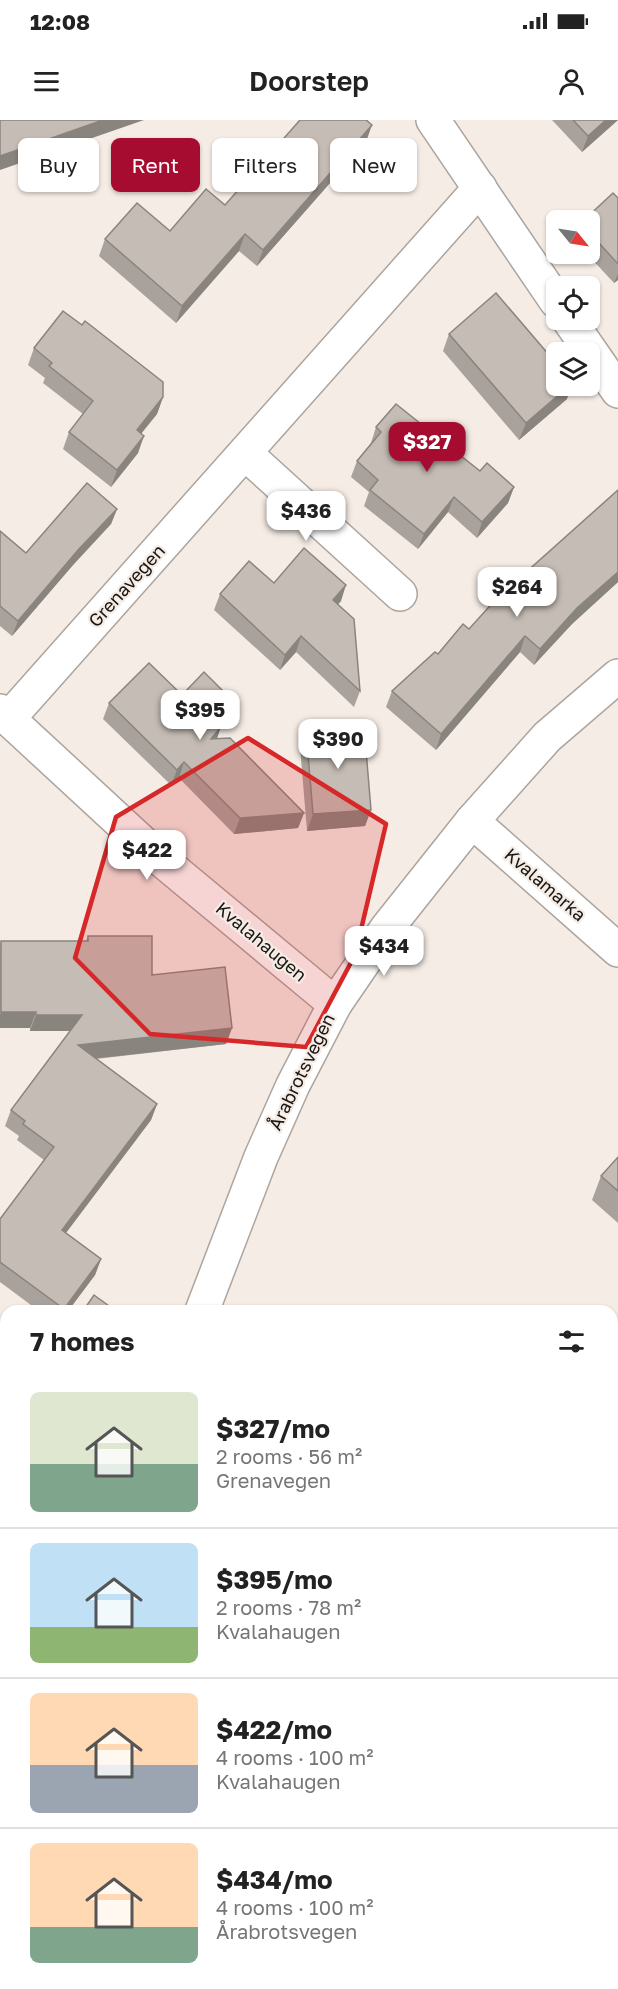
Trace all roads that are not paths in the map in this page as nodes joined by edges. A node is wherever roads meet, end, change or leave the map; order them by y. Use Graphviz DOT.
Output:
graph roads {
  1 [pos="433,120"];
  2 [pos="480,188"];
  3 [pos="546,286"];
  4 [pos="576,330"];
  5 [pos="618,391"];
  6 [pos="245,453"];
  7 [pos="400,594"];
  8 [pos="618,676"];
  9 [pos="4,715"];
  10 [pos="472,821"];
  11 [pos="618,950"];
  12 [pos="335,1005"];
  13 [pos="204,1305"];
  1 -- 2 [label="street"];
  2 -- 3 [label="street"];
  2 -- 6 [label="street, Grenavegen"];
  4 -- 5 [label="street"];
  6 -- 7 [label="street"];
  6 -- 9 [label="street, Grenavegen"];
  8 -- 10 [label="street, Årabrotsvegen"];
  9 -- 12 [label="street, Kvalahaugen"];
  10 -- 11 [label="street, Kvalamarka"];
  10 -- 12 [label="street, Årabrotsvegen"];
  12 -- 13 [label="street, Årabrotsvegen"];
}
